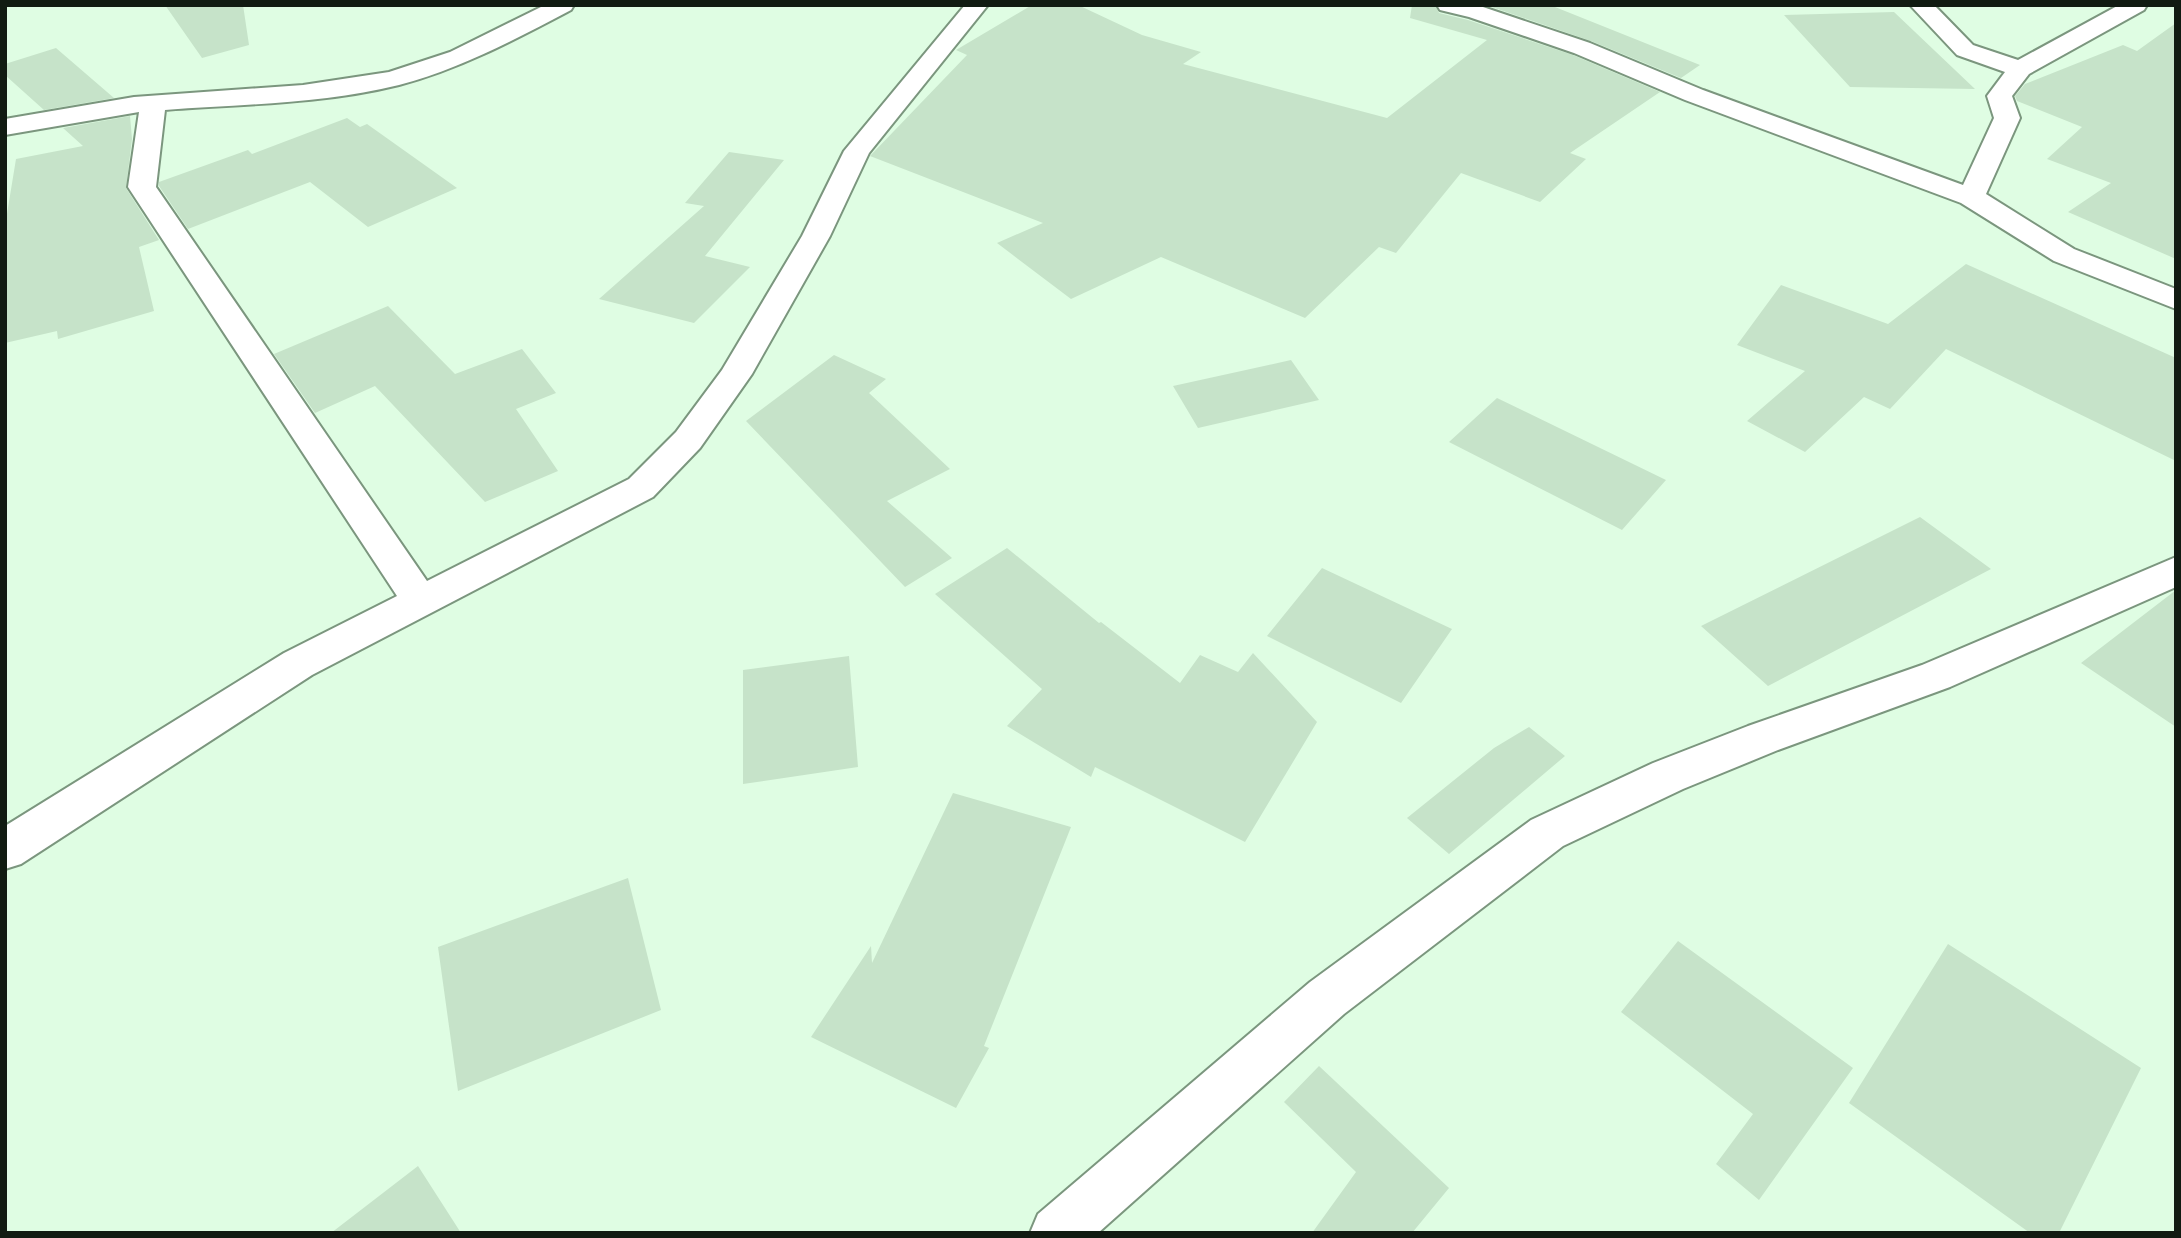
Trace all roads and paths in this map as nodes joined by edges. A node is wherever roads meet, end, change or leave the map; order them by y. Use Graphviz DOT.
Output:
graph roads {
  1 [pos="563,5"];
  2 [pos="977,5"];
  3 [pos="1448,5"];
  4 [pos="1921,5"];
  5 [pos="2136,5"];
  6 [pos="1484,8"];
  7 [pos="2020,69"];
  8 [pos="153,103"];
  9 [pos="5,127"];
  10 [pos="1971,197"];
  11 [pos="2176,300"];
  12 [pos="2176,571"];
  13 [pos="420,601"];
  14 [pos="5,850"];
  15 [pos="1056,1233"];
  1 -- 8 [label="street"];
  2 -- 13 [label="street"];
  3 -- 6 [label="street"];
  4 -- 7 [label="street"];
  5 -- 7 [label="street"];
  6 -- 10 [label="street"];
  7 -- 10 [label="street"];
  8 -- 9 [label="street"];
  8 -- 13 [label="street"];
  10 -- 11 [label="street"];
  12 -- 15 [label="street"];
  13 -- 14 [label="street"];
}
